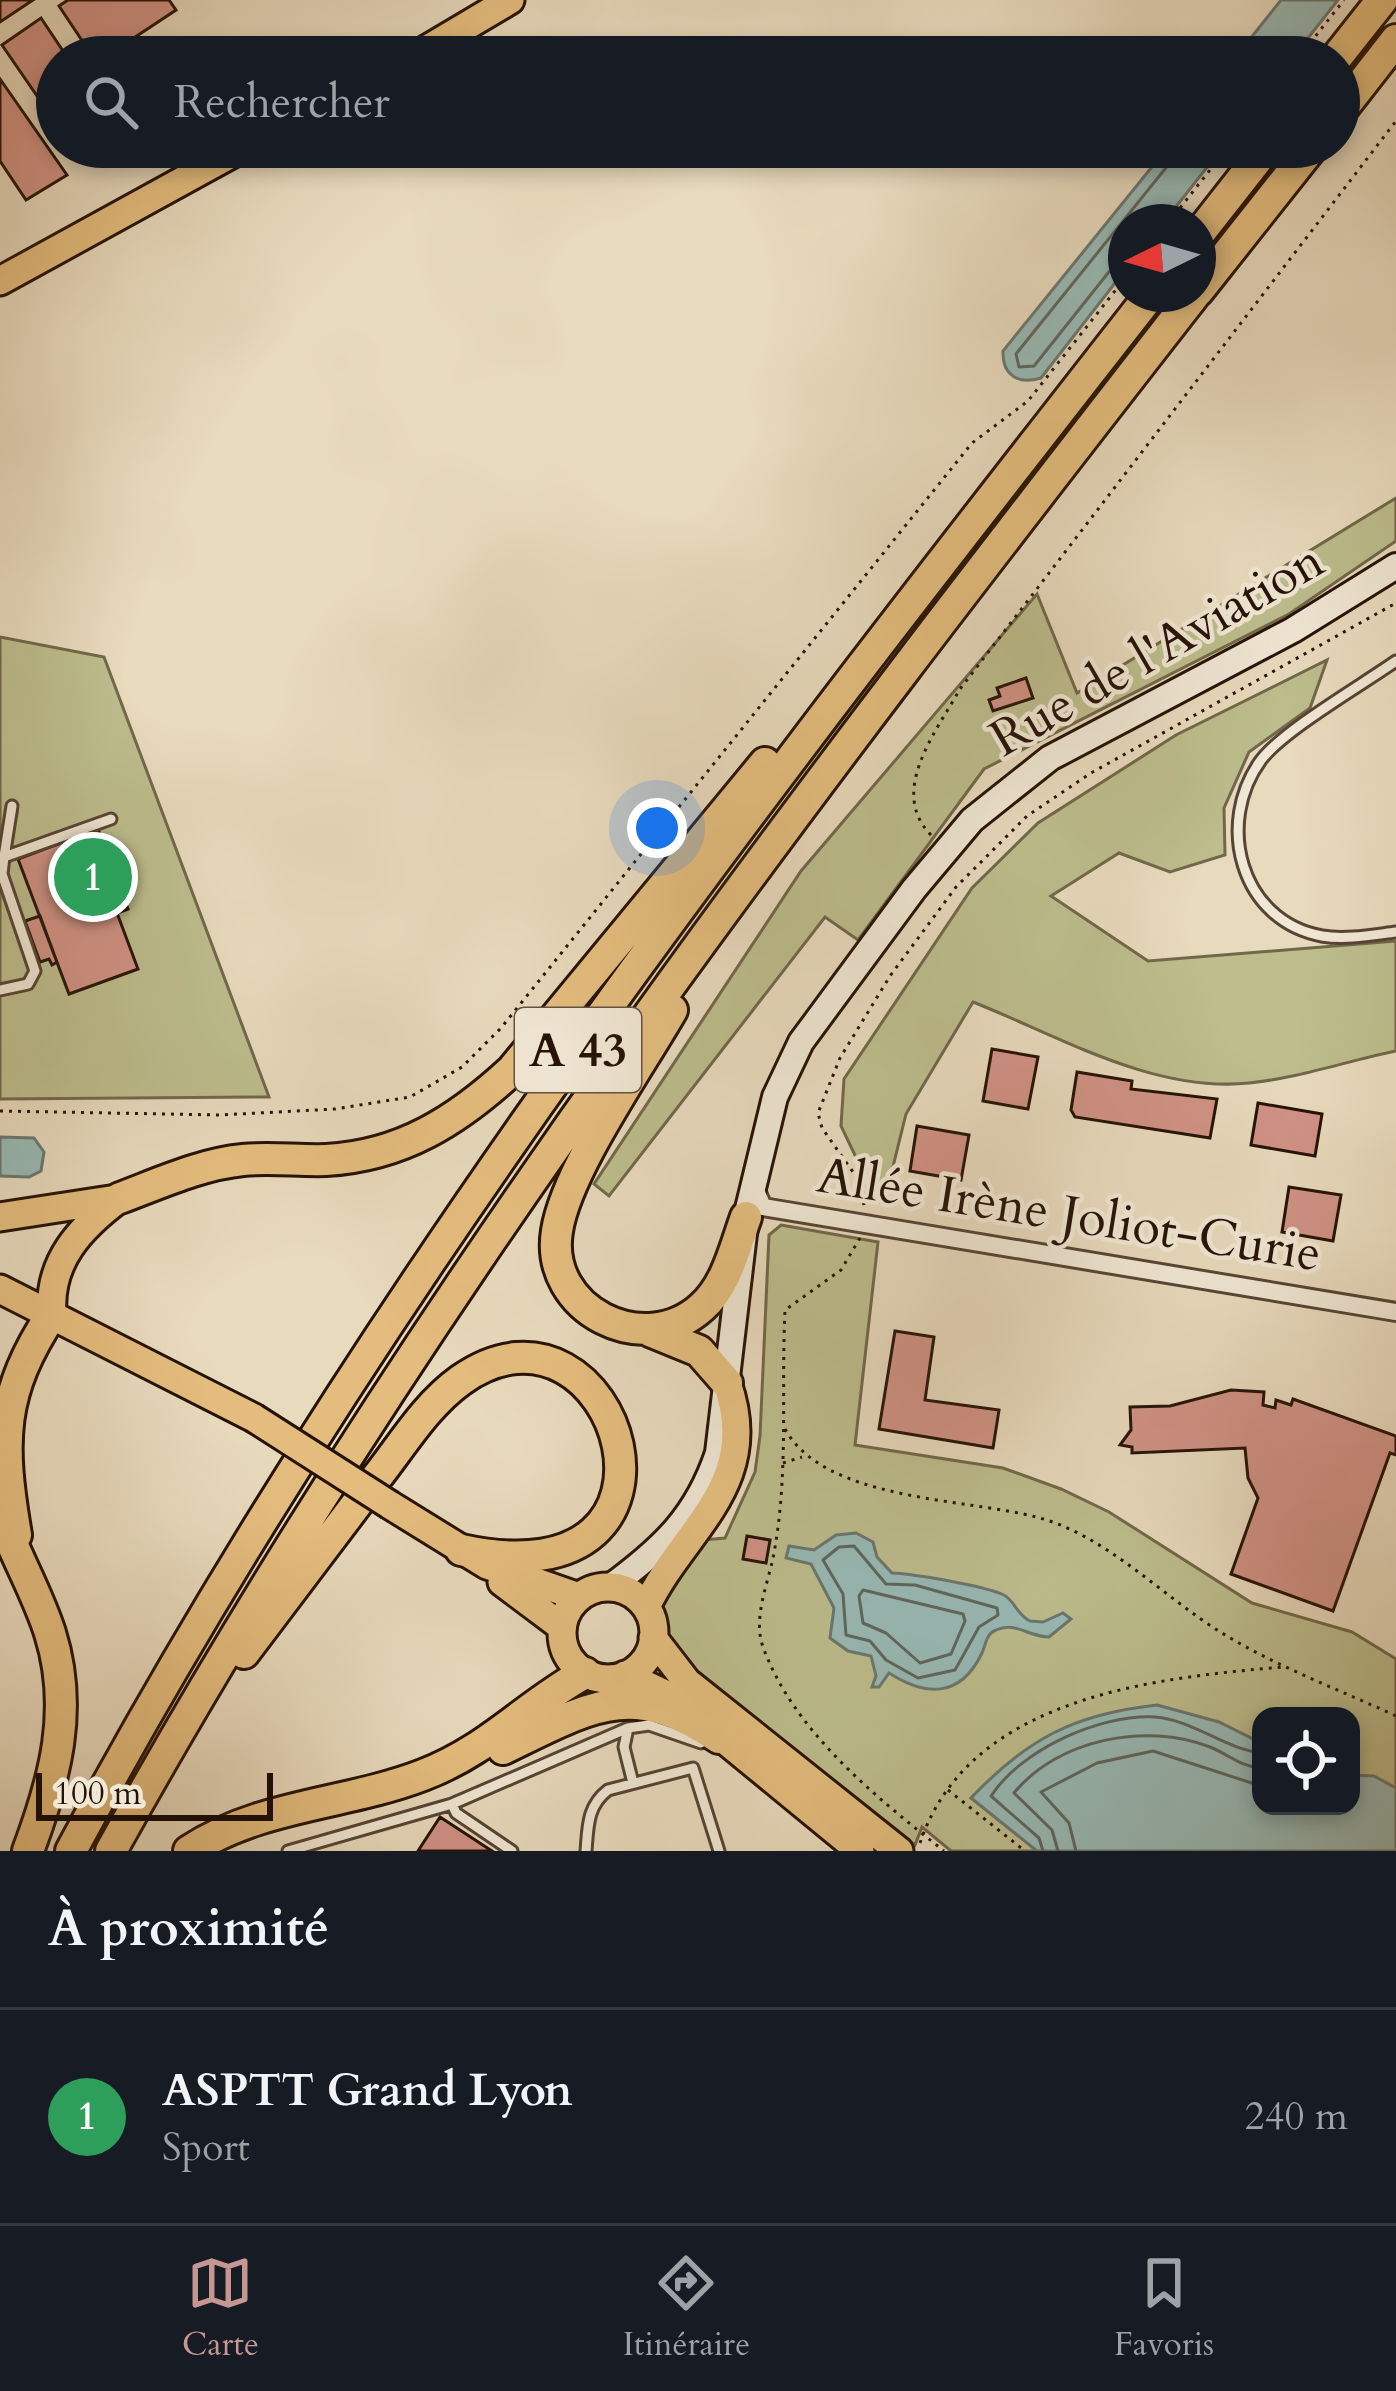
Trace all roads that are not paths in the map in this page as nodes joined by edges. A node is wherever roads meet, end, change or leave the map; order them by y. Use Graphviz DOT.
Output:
graph roads {
  1 [pos="510,0"];
  2 [pos="1382,0"];
  3 [pos="449,36"];
  4 [pos="1354,36"];
  5 [pos="1396,40"];
  6 [pos="1360,85"];
  7 [pos="205,168"];
  8 [pos="1251,168"];
  9 [pos="1295,168"];
  10 [pos="1216,212"];
  11 [pos="1216,268"];
  12 [pos="0,280"];
  13 [pos="1137,312"];
  14 [pos="1182,312"];
  15 [pos="1396,566"];
  16 [pos="1396,661"];
  17 [pos="850,678"];
  18 [pos="12,806"];
  19 [pos="111,819"];
  20 [pos="4,857"];
  21 [pos="749,874"];
  22 [pos="1396,932"];
  23 [pos="0,990"];
  24 [pos="839,994"];
  25 [pos="120,1198"];
  26 [pos="755,1212"];
  27 [pos="0,1217"];
  28 [pos="0,1271"];
  29 [pos="0,1289"];
  30 [pos="1396,1312"];
  31 [pos="52,1314"];
  32 [pos="646,1330"];
  33 [pos="727,1383"];
  34 [pos="737,1427"];
  35 [pos="0,1513"];
  36 [pos="460,1550"];
  37 [pos="22,1566"];
  38 [pos="610,1587"];
  39 [pos="579,1597"];
  40 [pos="646,1607"];
  41 [pos="562,1627"];
  42 [pos="653,1638"];
  43 [pos="585,1672"];
  44 [pos="625,1675"];
  45 [pos="628,1728"];
  46 [pos="726,1744"];
  47 [pos="157,1768"];
  48 [pos="418,1777"];
  49 [pos="634,1783"];
  50 [pos="452,1804"];
  51 [pos="28,1851"];
  52 [pos="71,1851"];
  53 [pos="111,1851"];
  54 [pos="189,1851"];
  55 [pos="288,1851"];
  56 [pos="512,1851"];
  57 [pos="586,1851"];
  58 [pos="719,1851"];
  59 [pos="860,1851"];
  60 [pos="898,1851"];
  1 -- 3 [label="main road"];
  2 -- 4 [label="highway"];
  5 -- 6 [label="highway"];
  7 -- 12 [label="main road"];
  8 -- 10 [label="highway"];
  9 -- 11 [label="highway, A 43"];
  13 -- 17 [label="highway, A 43"];
  14 -- 21 [label="highway, A 43"];
  15 -- 24 [label="street, Rue de l'Aviation"];
  16 -- 22 [label="lane"];
  17 -- 25 [label="highway"];
  17 -- 52 [label="highway, A 43"];
  18 -- 20 [label="lane"];
  19 -- 20 [label="lane"];
  20 -- 23 [label="lane"];
  21 -- 32 [label="highway"];
  21 -- 47 [label="highway, A 43"];
  24 -- 26 [label="street, Rue de l'Aviation"];
  24 -- 26 [label="street, Rue de l'Aviation"];
  25 -- 27 [label="main road"];
  25 -- 31 [label="main road"];
  26 -- 30 [label="street, Allée Irène Joliot-Curie"];
  26 -- 32 [label="highway"];
  26 -- 33 [label="street, Rue de l'Aviation"];
  26 -- 34 [label="street, Rue de l'Aviation"];
  28 -- 31 [label="main road"];
  29 -- 31 [label="main road"];
  31 -- 36 [label="main road, bridge"];
  31 -- 37 [label="highway"];
  32 -- 33 [label="highway"];
  33 -- 34 [label="main road"];
  33 -- 38 [label="street, Rue de l'Aviation"];
  34 -- 40 [label="main road, Rue de l'Aviation"];
  35 -- 37 [label="highway"];
  36 -- 39 [label="main road"];
  36 -- 41 [label="main road"];
  36 -- 47 [label="highway"];
  37 -- 51 [label="highway"];
  38 -- 39 [label="main road"];
  38 -- 40 [label="main road"];
  39 -- 41 [label="main road"];
  40 -- 42 [label="main road"];
  41 -- 43 [label="main road"];
  42 -- 44 [label="main road"];
  42 -- 60 [label="main road"];
  43 -- 44 [label="main road"];
  43 -- 48 [label="highway"];
  44 -- 46 [label="main road"];
  45 -- 46 [label="lane"];
  45 -- 49 [label="lane"];
  45 -- 50 [label="lane"];
  46 -- 48 [label="highway"];
  46 -- 59 [label="main road"];
  47 -- 53 [label="highway, A 43"];
  48 -- 54 [label="highway"];
  49 -- 57 [label="lane"];
  49 -- 58 [label="lane"];
  50 -- 55 [label="lane"];
  50 -- 56 [label="lane"];
}
